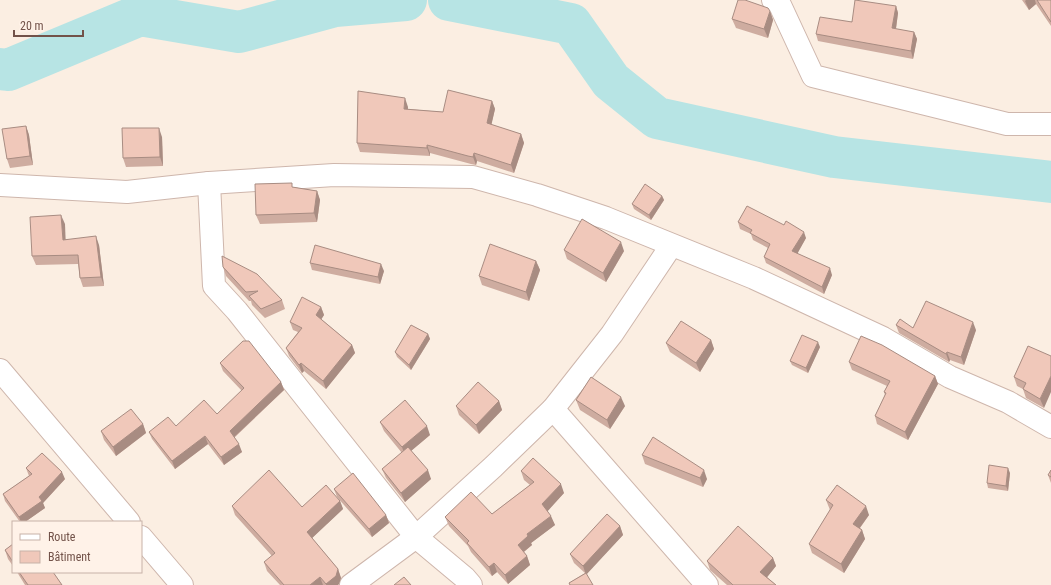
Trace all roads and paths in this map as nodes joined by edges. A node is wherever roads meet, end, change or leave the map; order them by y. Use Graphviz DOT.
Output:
graph roads {
  1 [pos="773,0"];
  2 [pos="1051,124"];
  3 [pos="209,183"];
  4 [pos="0,185"];
  5 [pos="671,246"];
  6 [pos="0,370"];
  7 [pos="553,409"];
  8 [pos="1051,427"];
  9 [pos="127,521"];
  10 [pos="416,537"];
  11 [pos="142,538"];
  12 [pos="182,585"];
  13 [pos="351,585"];
  14 [pos="471,585"];
  15 [pos="706,585"];
  1 -- 2 [label="street"];
  3 -- 4 [label="street"];
  3 -- 5 [label="street"];
  3 -- 10 [label="street"];
  5 -- 7 [label="street"];
  5 -- 8 [label="street"];
  6 -- 9 [label="street"];
  7 -- 10 [label="street"];
  7 -- 15 [label="street"];
  10 -- 13 [label="street"];
  10 -- 14 [label="street"];
  11 -- 12 [label="street"];
}
